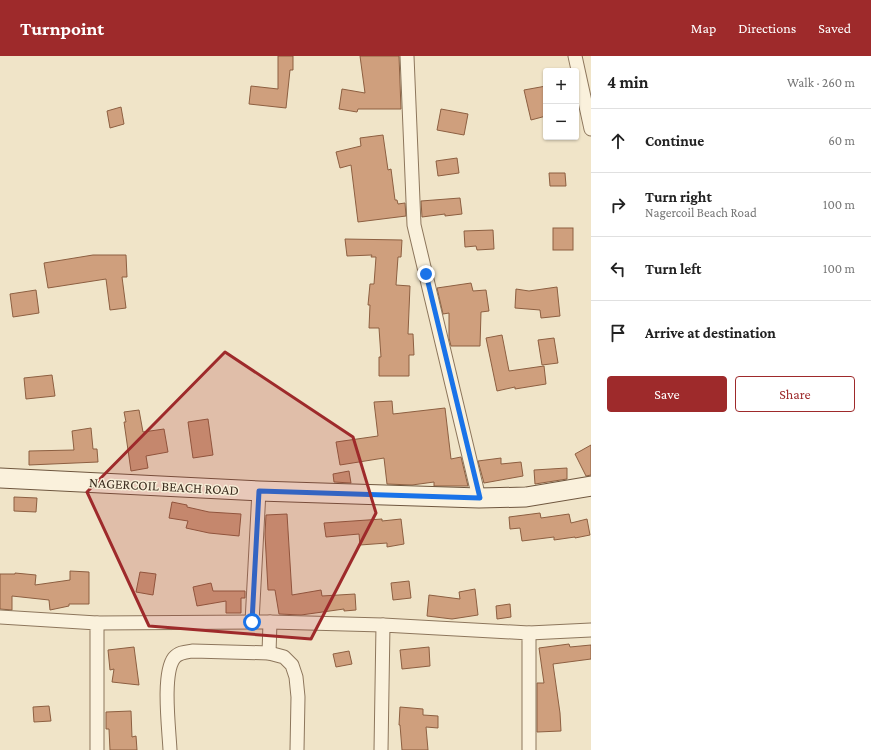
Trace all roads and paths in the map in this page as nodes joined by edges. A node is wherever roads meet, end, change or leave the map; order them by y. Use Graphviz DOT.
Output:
graph roads {
  1 [pos="407,56"];
  2 [pos="575,56"];
  3 [pos="591,129"];
  4 [pos="0,478"];
  5 [pos="591,486"];
  6 [pos="259,491"];
  7 [pos="480,498"];
  8 [pos="0,617"];
  9 [pos="252,622"];
  10 [pos="270,622"];
  11 [pos="97,623"];
  12 [pos="383,625"];
  13 [pos="591,630"];
  14 [pos="529,633"];
  15 [pos="269,653"];
  16 [pos="97,750"];
  17 [pos="170,750"];
  18 [pos="297,750"];
  19 [pos="381,750"];
  20 [pos="529,750"];
  1 -- 7 [label="street"];
  2 -- 3 [label="street"];
  4 -- 6 [label="main road, NAGERCOIL BEACH ROAD"];
  5 -- 7 [label="main road, NAGERCOIL BEACH ROAD"];
  6 -- 7 [label="main road, NAGERCOIL BEACH ROAD"];
  6 -- 9 [label="street"];
  8 -- 11 [label="street"];
  9 -- 10 [label="street"];
  9 -- 11 [label="street"];
  10 -- 12 [label="street"];
  10 -- 15 [label="street"];
  11 -- 16 [label="street"];
  12 -- 14 [label="street"];
  12 -- 19 [label="street"];
  13 -- 14 [label="street"];
  14 -- 20 [label="street"];
  15 -- 17 [label="street"];
  15 -- 18 [label="street"];
}
